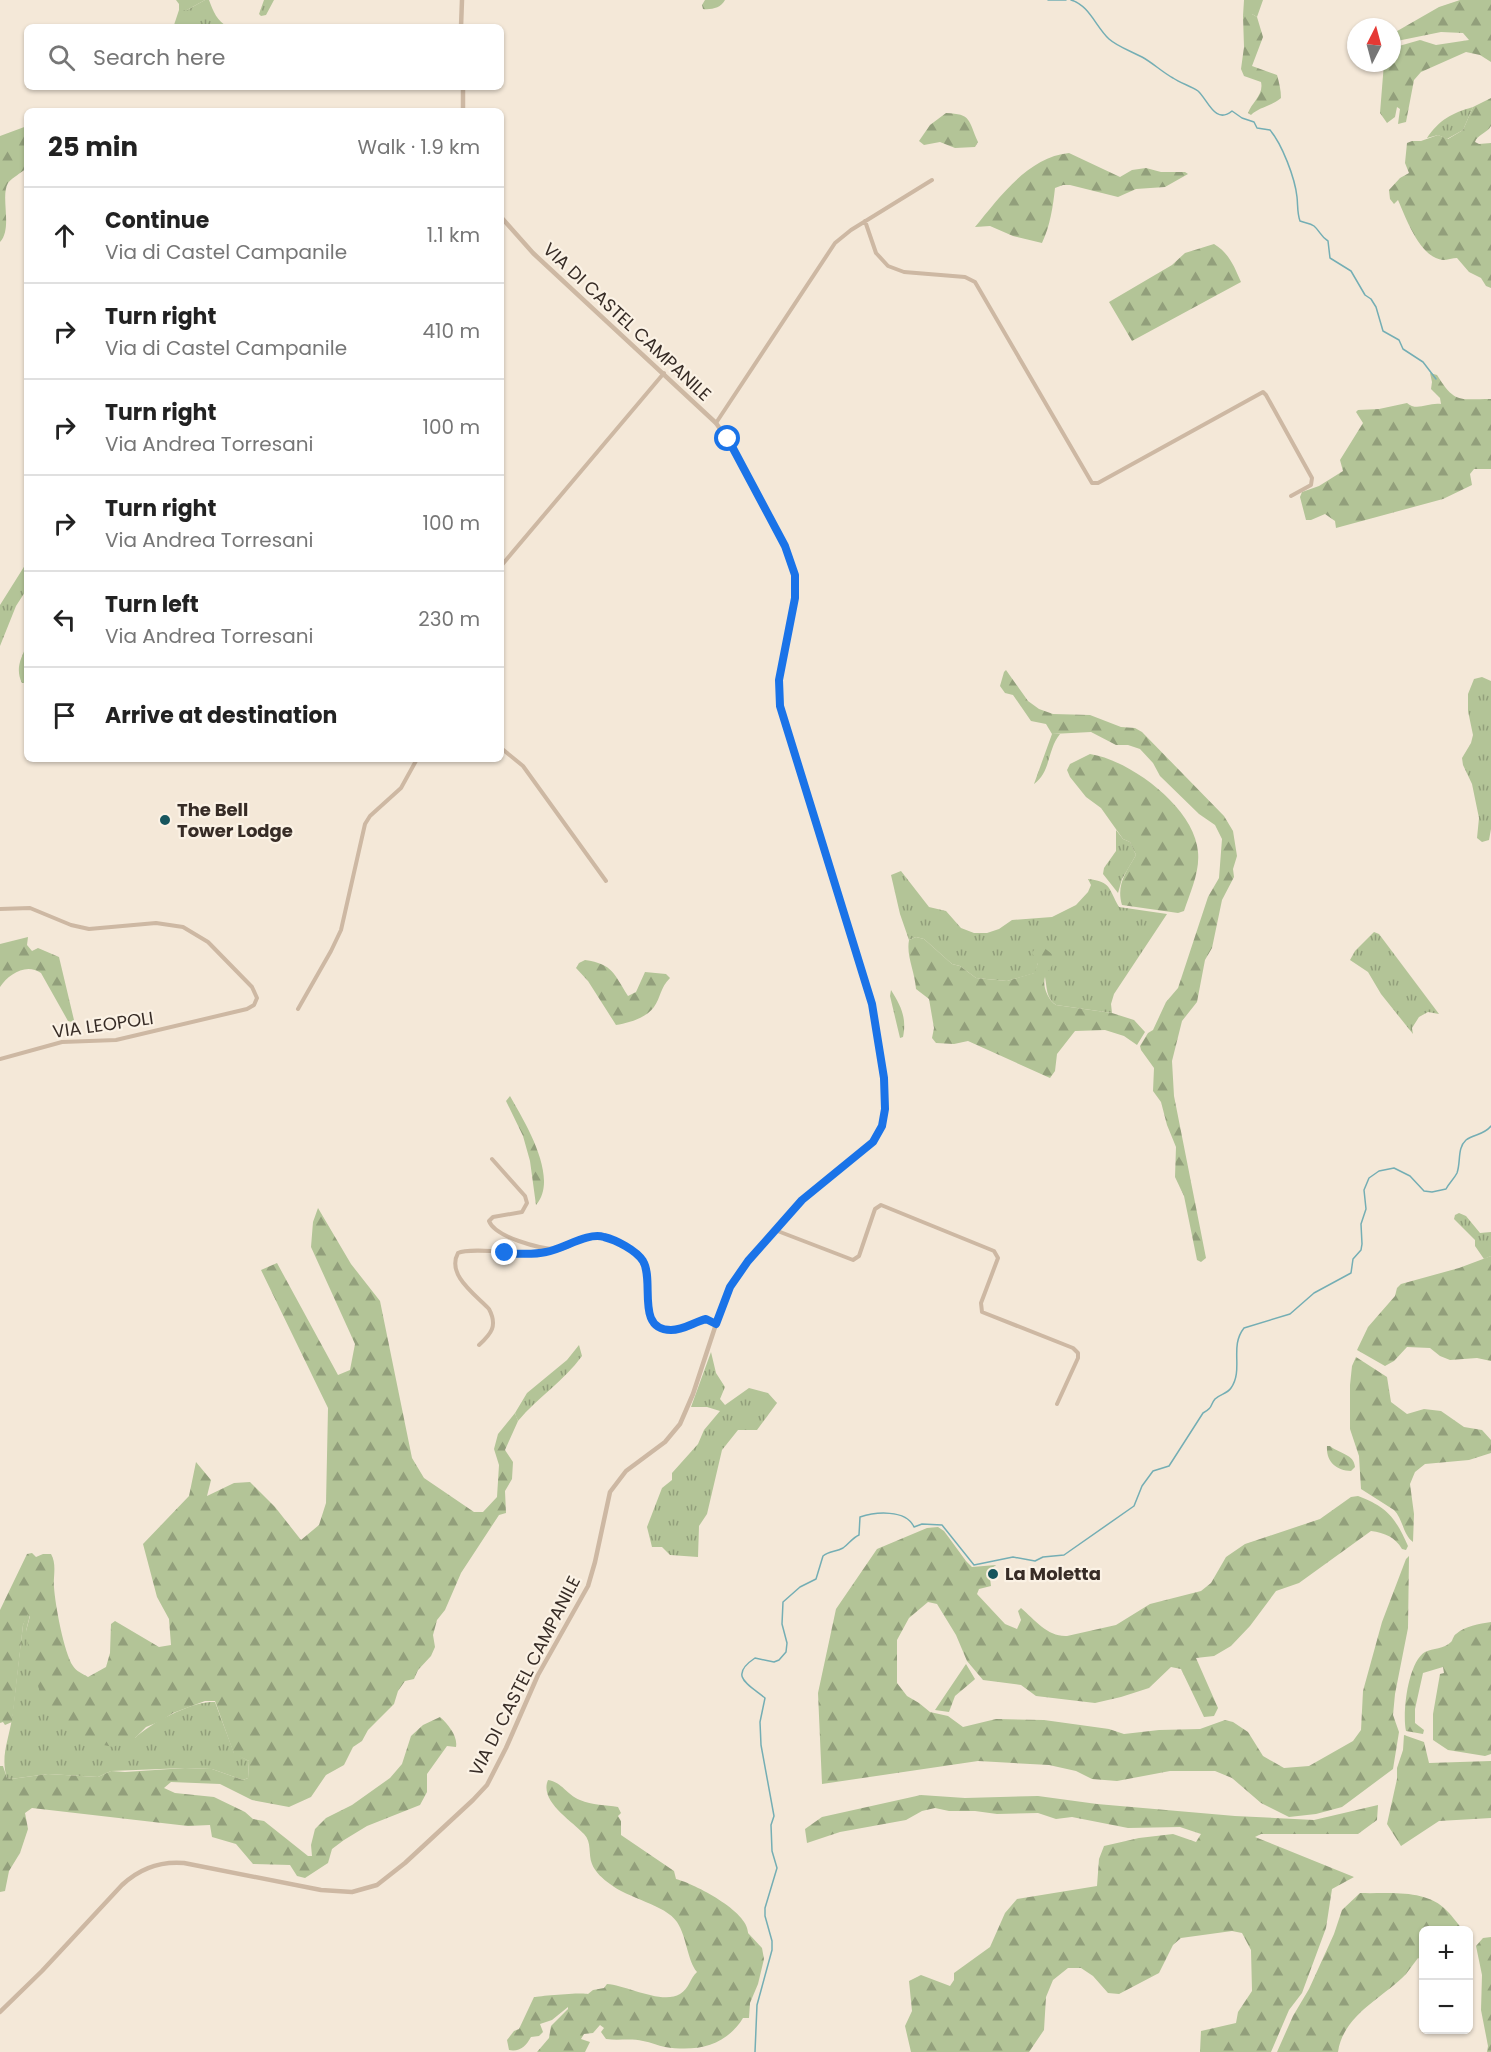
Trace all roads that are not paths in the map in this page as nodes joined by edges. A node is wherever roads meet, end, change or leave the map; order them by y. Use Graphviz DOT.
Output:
graph roads {
  1 [pos="462,0"];
  2 [pos="461,24"];
  3 [pos="463,90"];
  4 [pos="463,108"];
  5 [pos="932,180"];
  6 [pos="504,220"];
  7 [pos="865,221"];
  8 [pos="664,374"];
  9 [pos="716,423"];
  10 [pos="1291,496"];
  11 [pos="504,562"];
  12 [pos="504,750"];
  13 [pos="415,762"];
  14 [pos="606,882"];
  15 [pos="0,909"];
  16 [pos="298,1009"];
  17 [pos="0,1059"];
  18 [pos="492,1159"];
  19 [pos="775,1230"];
  20 [pos="560,1249"];
  21 [pos="716,1324"];
  22 [pos="478,1345"];
  23 [pos="1057,1404"];
  24 [pos="0,2012"];
  1 -- 2 [label="street"];
  3 -- 4 [label="street"];
  5 -- 7 [label="street"];
  6 -- 8 [label="street, VIA DI CASTEL CAMPANILE"];
  7 -- 9 [label="street"];
  7 -- 10 [label="street"];
  8 -- 9 [label="street, VIA DI CASTEL CAMPANILE"];
  8 -- 11 [label="street"];
  9 -- 19 [label="street, VIA DI CASTEL CAMPANILE"];
  12 -- 14 [label="street"];
  13 -- 16 [label="street"];
  15 -- 17 [label="street, VIA LEOPOLI"];
  18 -- 20 [label="street"];
  19 -- 21 [label="street, VIA DI CASTEL CAMPANILE"];
  19 -- 23 [label="street"];
  20 -- 21 [label="street"];
  20 -- 22 [label="street"];
  21 -- 24 [label="street, VIA DI CASTEL CAMPANILE"];
}
